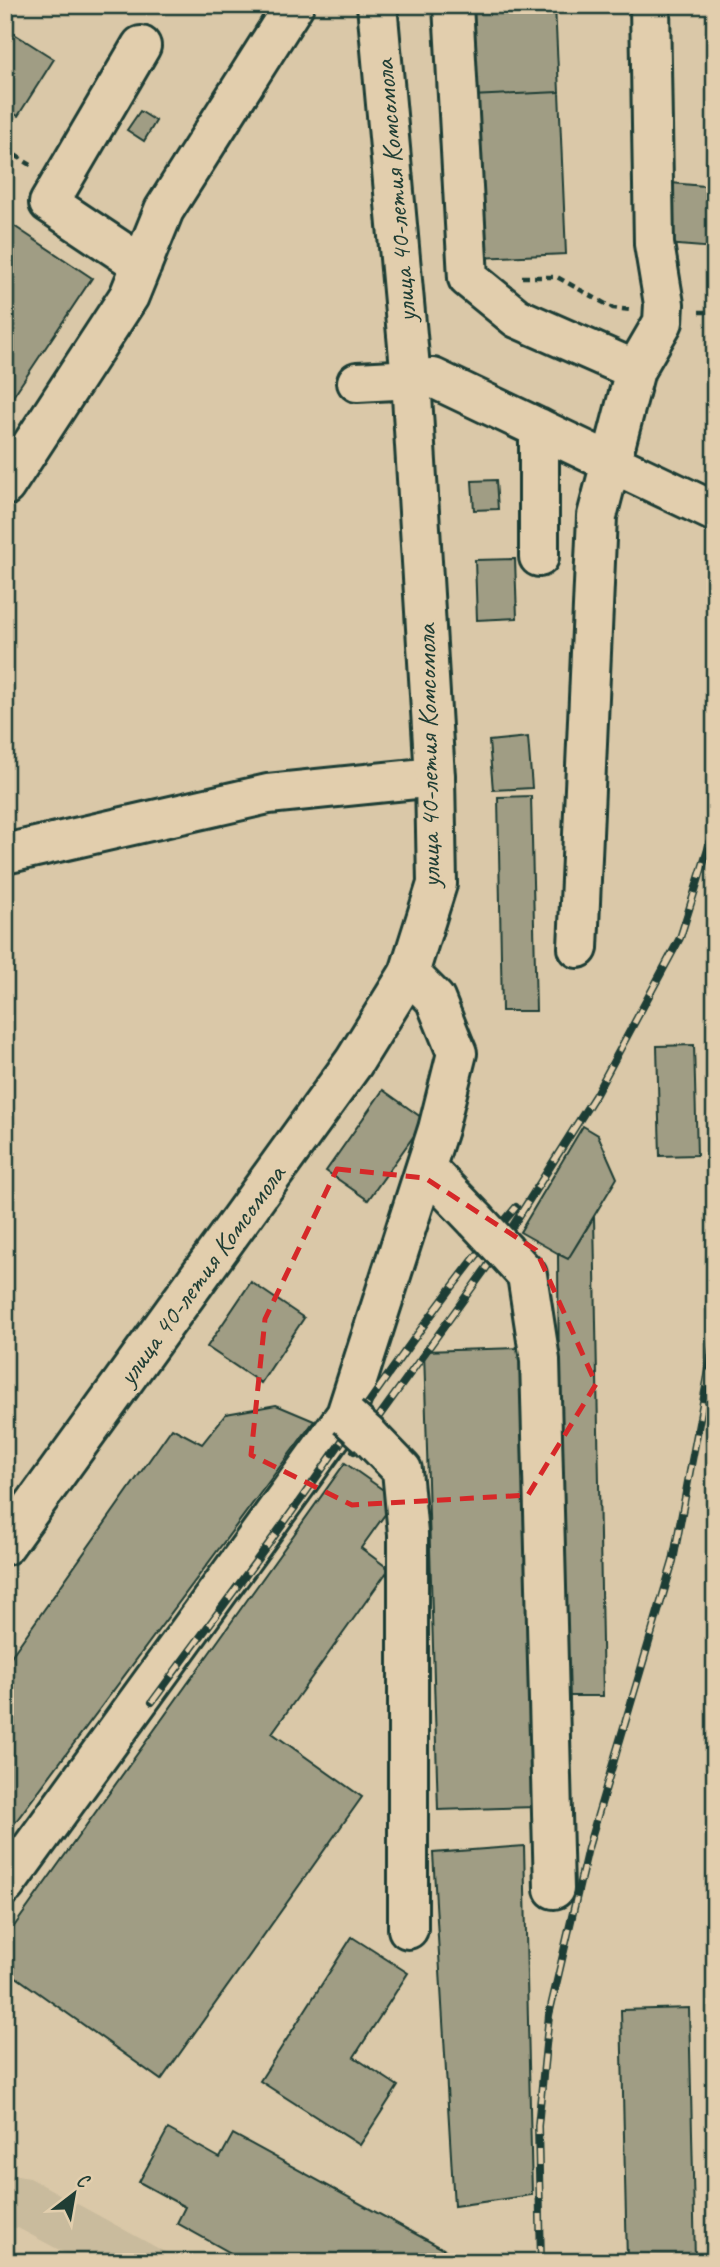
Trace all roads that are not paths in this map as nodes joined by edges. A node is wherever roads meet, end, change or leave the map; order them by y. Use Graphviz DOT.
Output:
graph roads {
  1 [pos="294,5"];
  2 [pos="377,5"];
  3 [pos="453,5"];
  4 [pos="650,5"];
  5 [pos="141,46"];
  6 [pos="142,265"];
  7 [pos="635,370"];
  8 [pos="411,379"];
  9 [pos="357,382"];
  10 [pos="539,428"];
  11 [pos="611,463"];
  12 [pos="5,486"];
  13 [pos="715,512"];
  14 [pos="538,557"];
  15 [pos="435,777"];
  16 [pos="5,854"];
  17 [pos="578,948"];
  18 [pos="409,973"];
  19 [pos="426,1168"];
  20 [pos="355,1423"];
  21 [pos="5,1545"];
  22 [pos="5,1885"];
  23 [pos="554,1889"];
  24 [pos="408,1928"];
  1 -- 6 [label="main road"];
  2 -- 8 [label="main road, улица 40-летия Комсомола"];
  3 -- 7 [label="main road"];
  4 -- 7 [label="main road"];
  5 -- 6 [label="main road"];
  6 -- 12 [label="main road"];
  7 -- 11 [label="main road"];
  8 -- 9 [label="main road"];
  8 -- 10 [label="main road"];
  8 -- 15 [label="main road, улица 40-летия Комсомола"];
  10 -- 11 [label="main road"];
  10 -- 14 [label="main road"];
  11 -- 13 [label="main road"];
  11 -- 17 [label="main road"];
  15 -- 16 [label="main road"];
  15 -- 18 [label="main road, улица 40-летия Комсомола"];
  18 -- 19 [label="main road"];
  18 -- 21 [label="main road, улица 40-летия Комсомола"];
  19 -- 20 [label="main road"];
  19 -- 23 [label="main road, bridge"];
  20 -- 22 [label="main road"];
  20 -- 24 [label="main road"];
}
